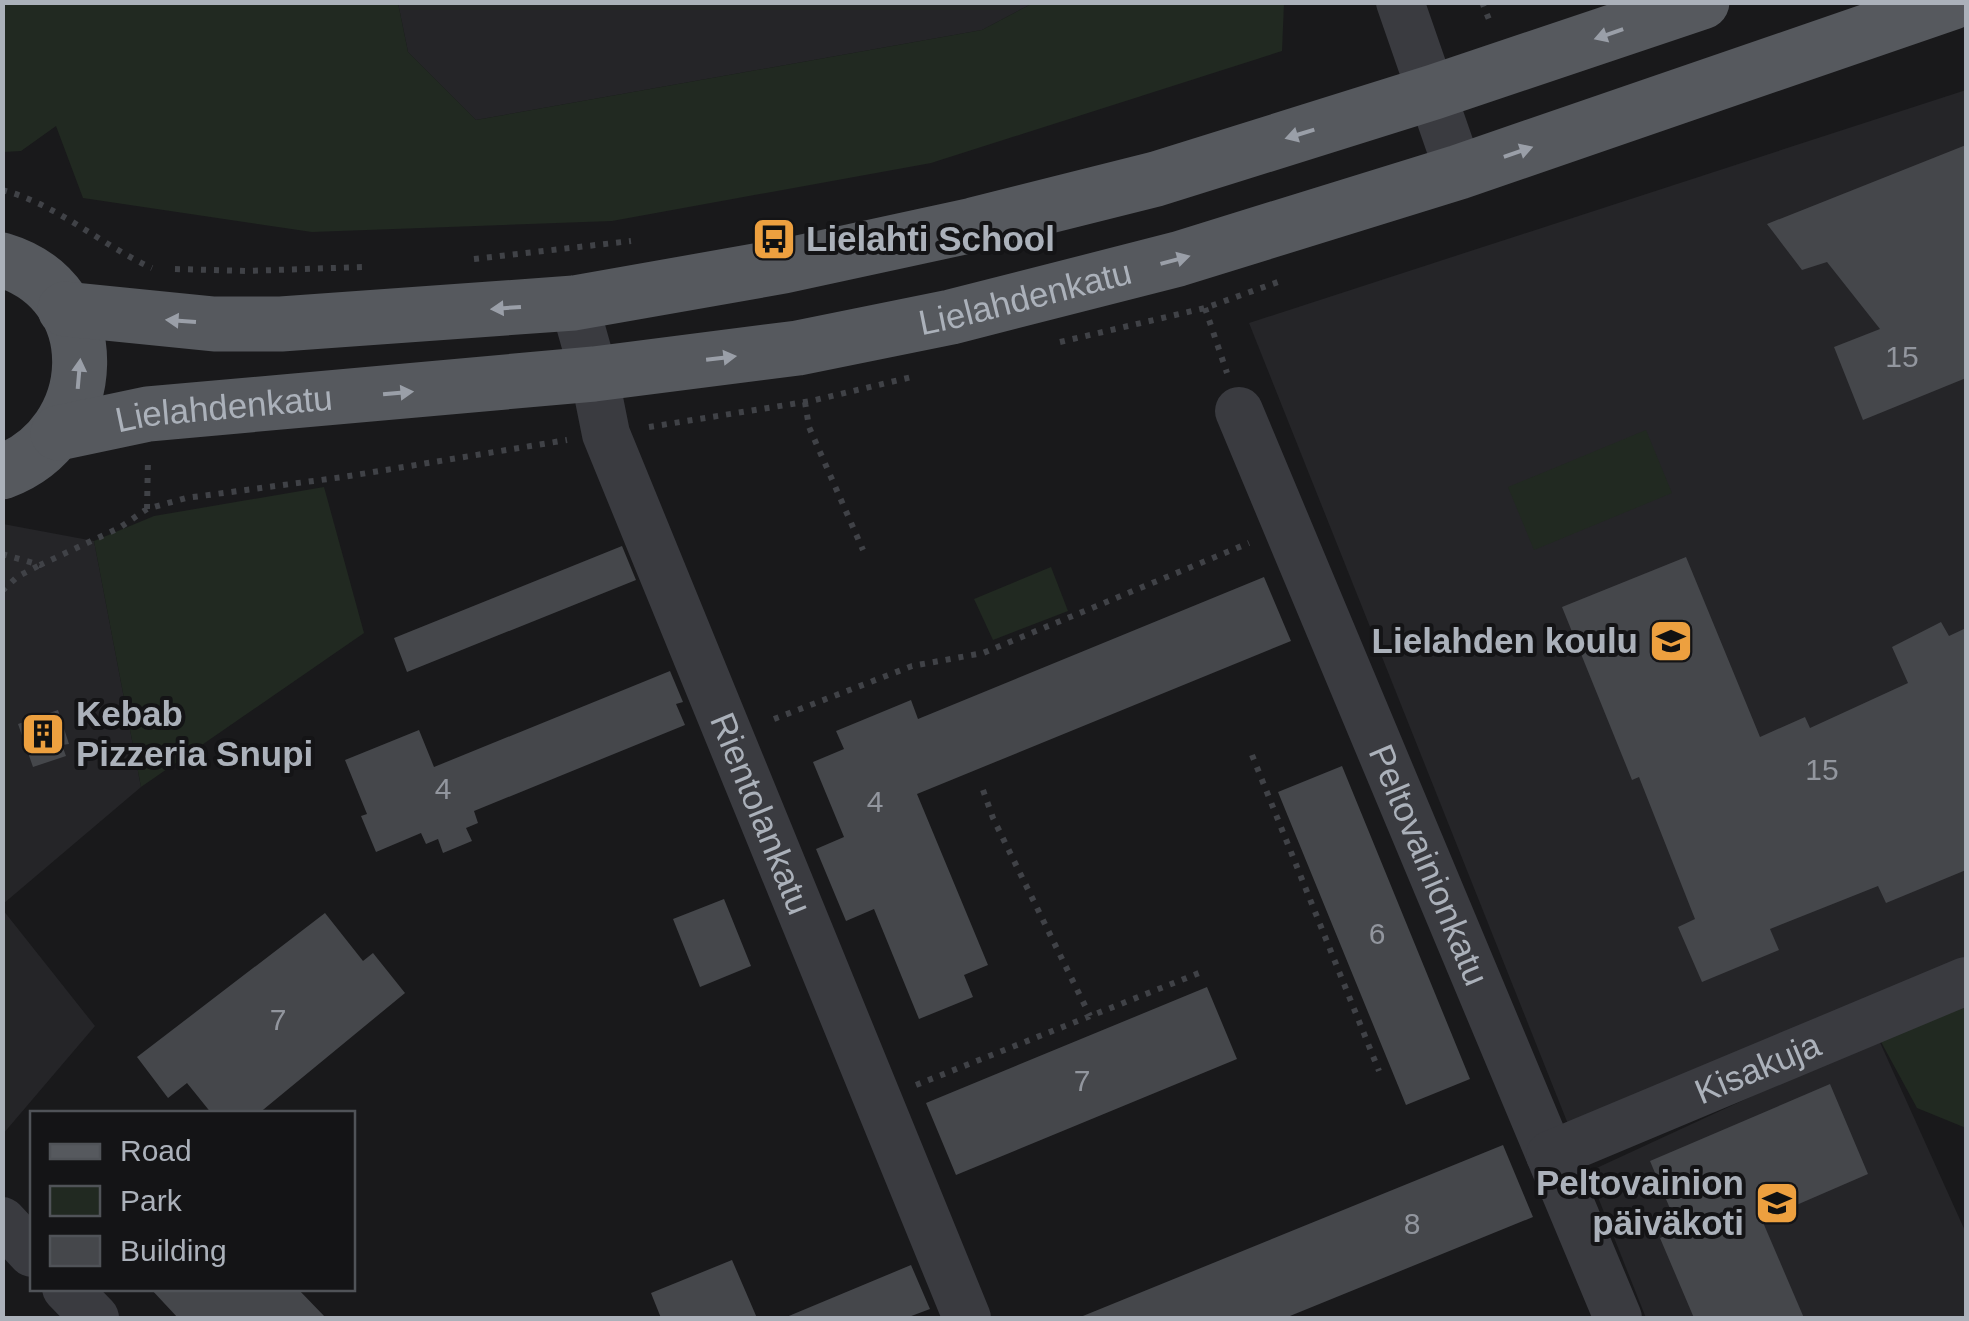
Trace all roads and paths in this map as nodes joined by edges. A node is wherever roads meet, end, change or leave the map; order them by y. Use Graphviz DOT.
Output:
graph roads {
  1 [pos="1400,2"];
  2 [pos="1482,2"];
  3 [pos="1702,2"];
  4 [pos="1954,2"];
  5 [pos="1504,18"];
  6 [pos="1434,92"];
  7 [pos="1459,172"];
  8 [pos="2,190"];
  9 [pos="648,238"];
  10 [pos="2,260"];
  11 [pos="464,260"];
  12 [pos="373,266"];
  13 [pos="574,303"];
  14 [pos="1205,308"];
  15 [pos="65,309"];
  16 [pos="594,374"];
  17 [pos="805,402"];
  18 [pos="1240,411"];
  19 [pos="58,433"];
  20 [pos="4,473"];
  21 [pos="1288,527"];
  22 [pos="863,550"];
  23 [pos="40,565"];
  24 [pos="2,591"];
  25 [pos="774,718"];
  26 [pos="1252,755"];
  27 [pos="984,790"];
  28 [pos="1198,973"];
  29 [pos="1966,981"];
  30 [pos="1090,1016"];
  31 [pos="1379,1071"];
  32 [pos="877,1100"];
  33 [pos="1550,1155"];
  34 [pos="2,1222"];
  35 [pos="30,1251"];
  36 [pos="69,1291"];
  37 [pos="95,1318"];
  38 [pos="967,1318"];
  39 [pos="1618,1318"];
  1 -- 6 [label="street"];
  2 -- 5 [label="path"];
  3 -- 6 [label="main road, one-way"];
  7 -- 4 [label="main road, Lielahdenkatu, one-way"];
  6 -- 7 [label="street"];
  6 -- 13 [label="main road, one-way"];
  16 -- 7 [label="main road, Lielahdenkatu, one-way"];
  8 -- 12 [label="path"];
  9 -- 11 [label="path"];
  10 -- 15 [label="main road"];
  13 -- 15 [label="main road, one-way"];
  13 -- 16 [label="street, Rientolankatu"];
  14 -- 18 [label="path"];
  19 -- 15 [label="main road, one-way"];
  19 -- 16 [label="main road, Lielahdenkatu, one-way"];
  16 -- 32 [label="street, Rientolankatu"];
  17 -- 22 [label="path"];
  18 -- 21 [label="street, Peltovainionkatu"];
  19 -- 20 [label="main road"];
  21 -- 25 [label="path"];
  21 -- 33 [label="street, Peltovainionkatu"];
  23 -- 24 [label="path"];
  26 -- 31 [label="path"];
  27 -- 30 [label="path"];
  28 -- 30 [label="path"];
  29 -- 33 [label="street, Kisakuja"];
  30 -- 32 [label="path"];
  32 -- 38 [label="street, Rientolankatu"];
  33 -- 39 [label="street, Peltovainionkatu"];
  34 -- 35 [label="street"];
  36 -- 37 [label="street"];
}
